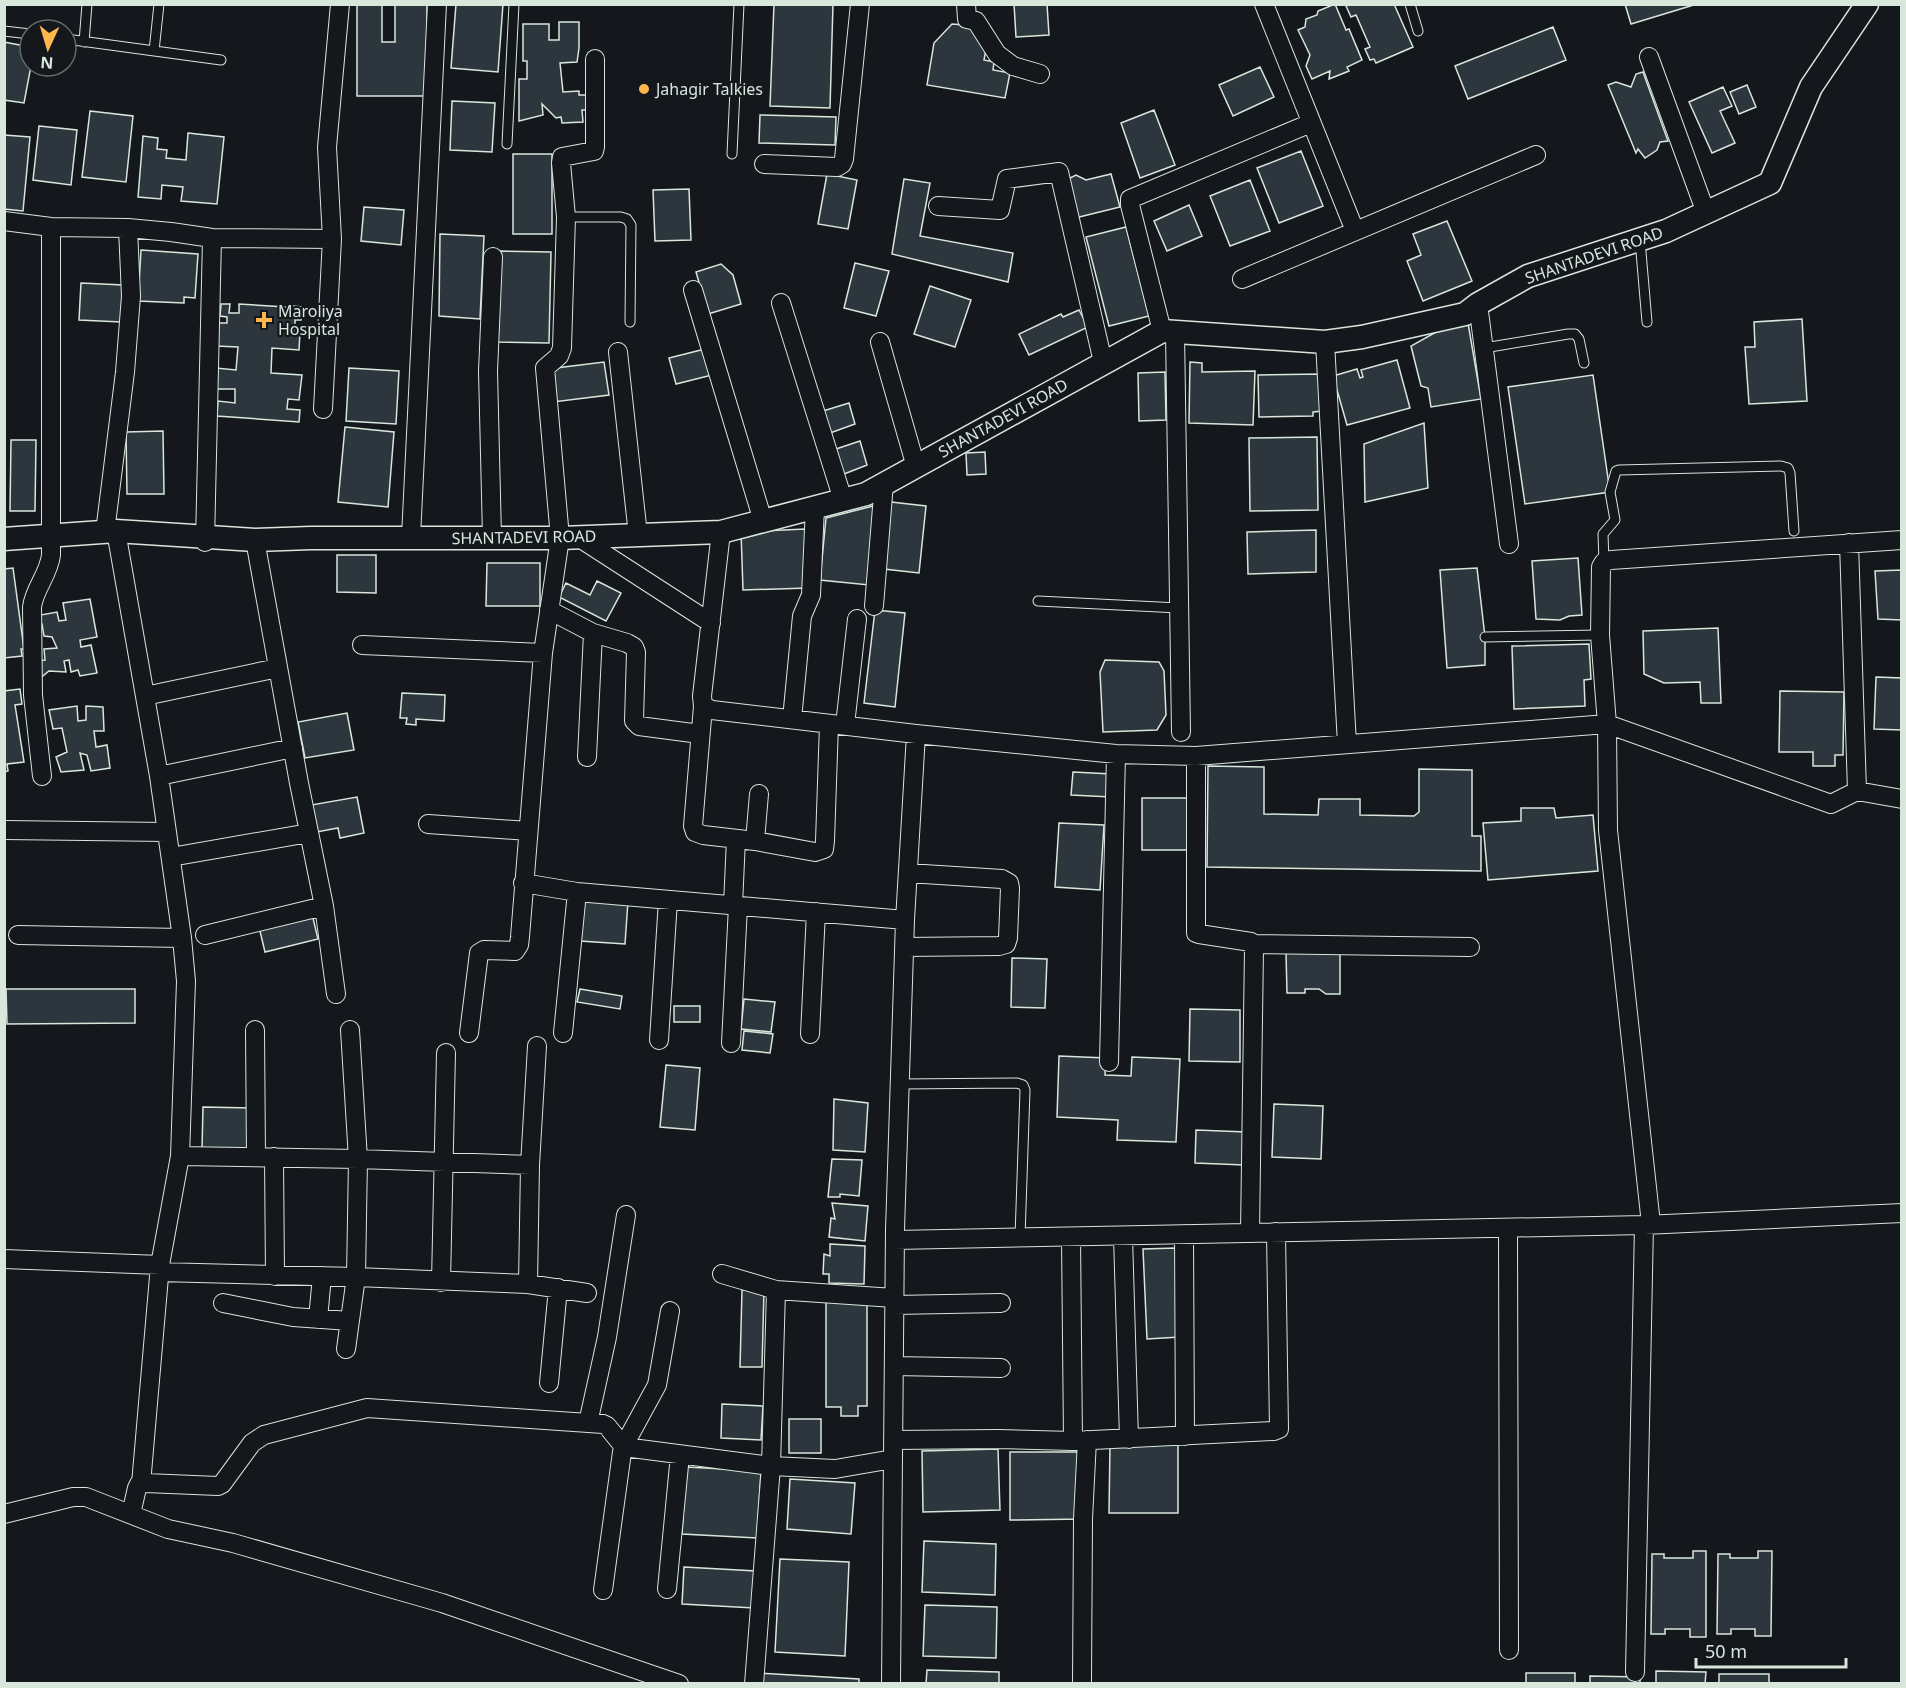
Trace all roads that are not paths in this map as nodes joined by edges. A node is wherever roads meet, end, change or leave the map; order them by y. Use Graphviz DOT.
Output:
graph roads {
  1 [pos="87,4"];
  2 [pos="159,4"];
  3 [pos="340,4"];
  4 [pos="437,4"];
  5 [pos="514,4"];
  6 [pos="739,4"];
  7 [pos="860,4"];
  8 [pos="966,4"];
  9 [pos="1264,4"];
  10 [pos="1410,4"];
  11 [pos="1867,4"];
  12 [pos="1418,31"];
  13 [pos="78,41"];
  14 [pos="84,42"];
  15 [pos="154,51"];
  16 [pos="1649,57"];
  17 [pos="596,59"];
  18 [pos="221,60"];
  19 [pos="1040,74"];
  20 [pos="1311,123"];
  21 [pos="507,144"];
  22 [pos="732,154"];
  23 [pos="1536,155"];
  24 [pos="764,164"];
  25 [pos="938,206"];
  26 [pos="1706,213"];
  27 [pos="566,217"];
  28 [pos="4,221"];
  29 [pos="51,227"];
  30 [pos="128,228"];
  31 [pos="1355,231"];
  32 [pos="212,238"];
  33 [pos="332,239"];
  34 [pos="1640,240"];
  35 [pos="493,257"];
  36 [pos="1242,279"];
  37 [pos="693,290"];
  38 [pos="781,303"];
  39 [pos="1478,304"];
  40 [pos="630,322"];
  41 [pos="1647,322"];
  42 [pos="1168,332"];
  43 [pos="879,342"];
  44 [pos="1325,342"];
  45 [pos="1484,348"];
  46 [pos="618,352"];
  47 [pos="1103,362"];
  48 [pos="1584,363"];
  49 [pos="323,410"];
  50 [pos="916,467"];
  51 [pos="884,483"];
  52 [pos="843,500"];
  53 [pos="816,507"];
  54 [pos="763,521"];
  55 [pos="1794,531"];
  56 [pos="111,532"];
  57 [pos="721,532"];
  58 [pos="638,535"];
  59 [pos="50,536"];
  60 [pos="411,537"];
  61 [pos="492,537"];
  62 [pos="569,537"];
  63 [pos="4,539"];
  64 [pos="205,540"];
  65 [pos="255,540"];
  66 [pos="1902,540"];
  67 [pos="1849,543"];
  68 [pos="1509,544"];
  69 [pos="1604,562"];
  70 [pos="1038,601"];
  71 [pos="874,606"];
  72 [pos="1179,608"];
  73 [pos="549,610"];
  74 [pos="857,619"];
  75 [pos="711,623"];
  76 [pos="593,633"];
  77 [pos="1600,635"];
  78 [pos="1485,637"];
  79 [pos="362,645"];
  80 [pos="543,653"];
  81 [pos="279,668"];
  82 [pos="145,696"];
  83 [pos="703,706"];
  84 [pos="792,719"];
  85 [pos="837,724"];
  86 [pos="1607,724"];
  87 [pos="1181,732"];
  88 [pos="700,734"];
  89 [pos="916,734"];
  90 [pos="1347,744"];
  91 [pos="293,748"];
  92 [pos="1116,754"];
  93 [pos="1196,756"];
  94 [pos="586,757"];
  95 [pos="42,776"];
  96 [pos="159,776"];
  97 [pos="1857,791"];
  98 [pos="759,794"];
  99 [pos="1902,799"];
  100 [pos="428,824"];
  101 [pos="4,830"];
  102 [pos="528,831"];
  103 [pos="167,832"];
  104 [pos="309,833"];
  105 [pos="736,839"];
  106 [pos="755,842"];
  107 [pos="171,857"];
  108 [pos="908,873"];
  109 [pos="523,883"];
  110 [pos="578,892"];
  111 [pos="668,900"];
  112 [pos="736,905"];
  113 [pos="324,906"];
  114 [pos="816,912"];
  115 [pos="905,920"];
  116 [pos="18,935"];
  117 [pos="205,936"];
  118 [pos="182,938"];
  119 [pos="1254,944"];
  120 [pos="904,947"];
  121 [pos="1470,947"];
  122 [pos="336,994"];
  123 [pos="255,1030"];
  124 [pos="350,1030"];
  125 [pos="470,1033"];
  126 [pos="563,1033"];
  127 [pos="810,1034"];
  128 [pos="659,1040"];
  129 [pos="731,1043"];
  130 [pos="537,1046"];
  131 [pos="446,1053"];
  132 [pos="1109,1062"];
  133 [pos="900,1084"];
  134 [pos="180,1156"];
  135 [pos="265,1157"];
  136 [pos="358,1159"];
  137 [pos="445,1163"];
  138 [pos="530,1165"];
  139 [pos="1902,1213"];
  140 [pos="626,1215"];
  141 [pos="1647,1224"];
  142 [pos="1508,1228"];
  143 [pos="1250,1233"];
  144 [pos="1276,1233"];
  145 [pos="1184,1234"];
  146 [pos="1123,1236"];
  147 [pos="1020,1237"];
  148 [pos="1071,1237"];
  149 [pos="895,1240"];
  150 [pos="4,1259"];
  151 [pos="160,1269"];
  152 [pos="722,1274"];
  153 [pos="275,1276"];
  154 [pos="322,1276"];
  155 [pos="356,1276"];
  156 [pos="441,1281"];
  157 [pos="528,1284"];
  158 [pos="558,1288"];
  159 [pos="776,1290"];
  160 [pos="587,1293"];
  161 [pos="894,1302"];
  162 [pos="223,1303"];
  163 [pos="1000,1303"];
  164 [pos="670,1311"];
  165 [pos="318,1319"];
  166 [pos="350,1321"];
  167 [pos="346,1349"];
  168 [pos="894,1366"];
  169 [pos="1001,1368"];
  170 [pos="549,1383"];
  171 [pos="588,1423"];
  172 [pos="1185,1436"];
  173 [pos="1129,1439"];
  174 [pos="893,1440"];
  175 [pos="1080,1441"];
  176 [pos="624,1448"];
  177 [pos="680,1455"];
  178 [pos="893,1459"];
  179 [pos="771,1466"];
  180 [pos="141,1484"];
  181 [pos="4,1514"];
  182 [pos="131,1514"];
  183 [pos="667,1589"];
  184 [pos="603,1590"];
  185 [pos="1509,1650"];
  186 [pos="1635,1672"];
  187 [pos="678,1683"];
  188 [pos="754,1683"];
  189 [pos="891,1683"];
  190 [pos="1082,1683"];
  1 -- 14 [label="lane"];
  2 -- 15 [label="lane"];
  3 -- 33 [label="street"];
  4 -- 60 [label="street"];
  5 -- 21 [label="lane"];
  6 -- 22 [label="lane"];
  7 -- 24 [label="street"];
  8 -- 19 [label="street"];
  9 -- 20 [label="street"];
  10 -- 12 [label="lane"];
  11 -- 26 [label="street, SHANTADEVI ROAD"];
  13 -- 14 [label="lane"];
  14 -- 15 [label="lane"];
  15 -- 18 [label="lane"];
  16 -- 26 [label="street"];
  17 -- 27 [label="street"];
  20 -- 31 [label="street"];
  20 -- 42 [label="street"];
  23 -- 31 [label="street"];
  25 -- 47 [label="street"];
  26 -- 34 [label="street, SHANTADEVI ROAD"];
  27 -- 40 [label="lane"];
  27 -- 62 [label="street"];
  28 -- 29 [label="street"];
  29 -- 30 [label="street"];
  29 -- 59 [label="street"];
  30 -- 32 [label="street"];
  30 -- 56 [label="street"];
  31 -- 36 [label="street"];
  32 -- 33 [label="street"];
  32 -- 64 [label="street"];
  33 -- 49 [label="street"];
  34 -- 39 [label="street, SHANTADEVI ROAD"];
  34 -- 41 [label="lane"];
  35 -- 61 [label="street"];
  37 -- 54 [label="street"];
  38 -- 52 [label="street"];
  39 -- 44 [label="street, SHANTADEVI ROAD"];
  39 -- 45 [label="street"];
  42 -- 44 [label="street, SHANTADEVI ROAD"];
  42 -- 47 [label="street, SHANTADEVI ROAD"];
  42 -- 72 [label="street"];
  43 -- 50 [label="street"];
  44 -- 90 [label="street"];
  45 -- 48 [label="lane"];
  45 -- 68 [label="street"];
  46 -- 58 [label="street"];
  47 -- 50 [label="street, SHANTADEVI ROAD"];
  50 -- 51 [label="street, SHANTADEVI ROAD"];
  51 -- 52 [label="street, SHANTADEVI ROAD"];
  51 -- 71 [label="street"];
  52 -- 53 [label="street, SHANTADEVI ROAD"];
  53 -- 54 [label="street, SHANTADEVI ROAD"];
  53 -- 84 [label="street"];
  54 -- 57 [label="street, SHANTADEVI ROAD"];
  55 -- 69 [label="lane"];
  56 -- 59 [label="street, SHANTADEVI ROAD"];
  56 -- 64 [label="street, SHANTADEVI ROAD"];
  56 -- 82 [label="street"];
  57 -- 58 [label="street, SHANTADEVI ROAD"];
  57 -- 75 [label="street"];
  58 -- 62 [label="street, SHANTADEVI ROAD"];
  59 -- 63 [label="street, SHANTADEVI ROAD"];
  59 -- 95 [label="street"];
  60 -- 61 [label="street, SHANTADEVI ROAD"];
  60 -- 65 [label="street, SHANTADEVI ROAD"];
  61 -- 62 [label="street, SHANTADEVI ROAD"];
  62 -- 73 [label="street"];
  62 -- 75 [label="street"];
  64 -- 65 [label="street, SHANTADEVI ROAD"];
  65 -- 81 [label="street"];
  66 -- 67 [label="street"];
  67 -- 69 [label="street"];
  67 -- 97 [label="street"];
  69 -- 77 [label="street"];
  70 -- 72 [label="lane"];
  72 -- 87 [label="street"];
  73 -- 76 [label="street"];
  73 -- 80 [label="street"];
  74 -- 85 [label="street"];
  75 -- 83 [label="street"];
  76 -- 88 [label="street"];
  76 -- 94 [label="street"];
  77 -- 78 [label="lane"];
  77 -- 86 [label="street"];
  79 -- 80 [label="street"];
  80 -- 102 [label="street"];
  81 -- 82 [label="street"];
  81 -- 91 [label="street"];
  82 -- 96 [label="street"];
  83 -- 84 [label="street"];
  83 -- 88 [label="street"];
  84 -- 85 [label="street"];
  85 -- 89 [label="street"];
  85 -- 106 [label="street"];
  86 -- 90 [label="street"];
  86 -- 97 [label="street"];
  86 -- 141 [label="street"];
  88 -- 105 [label="street"];
  89 -- 92 [label="street"];
  89 -- 108 [label="street"];
  90 -- 93 [label="street"];
  91 -- 96 [label="street"];
  91 -- 104 [label="street"];
  92 -- 93 [label="street"];
  92 -- 132 [label="street"];
  93 -- 119 [label="street"];
  96 -- 103 [label="street"];
  97 -- 99 [label="street"];
  98 -- 106 [label="street"];
  100 -- 102 [label="street"];
  101 -- 103 [label="street"];
  102 -- 109 [label="street"];
  103 -- 107 [label="street"];
  104 -- 107 [label="street"];
  104 -- 113 [label="street"];
  105 -- 106 [label="street"];
  105 -- 112 [label="street"];
  107 -- 118 [label="street"];
  108 -- 115 [label="street"];
  108 -- 120 [label="street"];
  109 -- 110 [label="street"];
  109 -- 125 [label="street"];
  110 -- 111 [label="street"];
  110 -- 126 [label="street"];
  111 -- 112 [label="street"];
  111 -- 128 [label="street"];
  112 -- 114 [label="street"];
  112 -- 129 [label="street"];
  113 -- 117 [label="street"];
  113 -- 122 [label="street"];
  114 -- 115 [label="street"];
  114 -- 127 [label="street"];
  115 -- 120 [label="street"];
  116 -- 118 [label="street"];
  118 -- 134 [label="street"];
  119 -- 121 [label="street"];
  119 -- 143 [label="street"];
  120 -- 133 [label="street"];
  123 -- 135 [label="street"];
  124 -- 136 [label="street"];
  130 -- 138 [label="street"];
  131 -- 137 [label="street"];
  133 -- 147 [label="lane"];
  133 -- 149 [label="street"];
  134 -- 135 [label="street"];
  134 -- 151 [label="street"];
  135 -- 136 [label="street"];
  135 -- 153 [label="street"];
  136 -- 137 [label="street"];
  136 -- 155 [label="street"];
  137 -- 138 [label="street"];
  137 -- 156 [label="street"];
  138 -- 157 [label="street"];
  139 -- 141 [label="street"];
  140 -- 171 [label="street"];
  141 -- 142 [label="street"];
  141 -- 186 [label="street"];
  142 -- 144 [label="street"];
  142 -- 185 [label="street"];
  143 -- 144 [label="street"];
  143 -- 145 [label="street"];
  144 -- 172 [label="street"];
  145 -- 146 [label="street"];
  145 -- 172 [label="street"];
  146 -- 148 [label="street"];
  146 -- 173 [label="street"];
  147 -- 148 [label="street"];
  147 -- 149 [label="street"];
  148 -- 175 [label="street"];
  149 -- 161 [label="street"];
  150 -- 151 [label="street"];
  151 -- 153 [label="street"];
  151 -- 180 [label="street"];
  152 -- 159 [label="street"];
  153 -- 154 [label="street"];
  154 -- 155 [label="street"];
  154 -- 165 [label="street"];
  155 -- 156 [label="street"];
  155 -- 166 [label="street"];
  156 -- 157 [label="street"];
  157 -- 158 [label="street"];
  158 -- 160 [label="street"];
  158 -- 170 [label="street"];
  159 -- 161 [label="street"];
  159 -- 179 [label="street"];
  161 -- 163 [label="street"];
  161 -- 168 [label="street"];
  162 -- 165 [label="street"];
  164 -- 176 [label="street"];
  165 -- 166 [label="street"];
  166 -- 167 [label="street"];
  168 -- 169 [label="street"];
  168 -- 174 [label="street"];
  171 -- 176 [label="street"];
  171 -- 180 [label="street"];
  172 -- 173 [label="street"];
  173 -- 175 [label="street"];
  174 -- 175 [label="street"];
  174 -- 178 [label="street"];
  175 -- 190 [label="street"];
  176 -- 177 [label="street"];
  176 -- 184 [label="street"];
  177 -- 179 [label="street"];
  177 -- 183 [label="street"];
  178 -- 179 [label="street"];
  178 -- 189 [label="street"];
  179 -- 188 [label="street"];
  180 -- 182 [label="street"];
  181 -- 182 [label="street"];
  182 -- 187 [label="street"];
}
